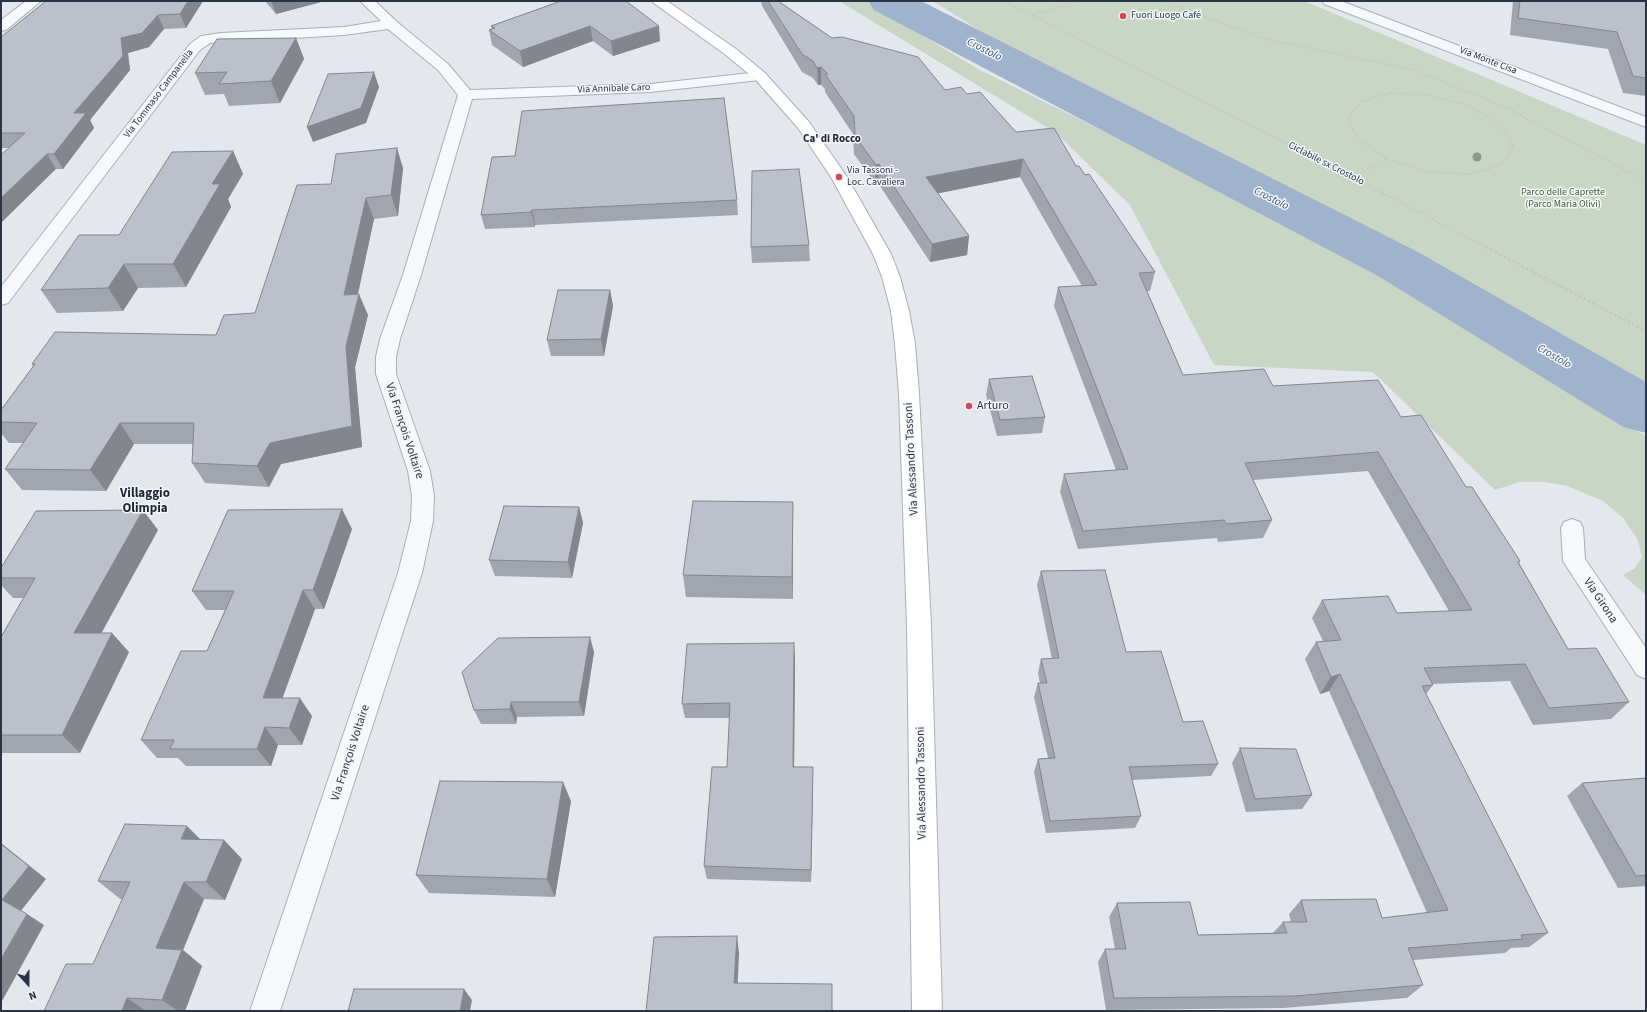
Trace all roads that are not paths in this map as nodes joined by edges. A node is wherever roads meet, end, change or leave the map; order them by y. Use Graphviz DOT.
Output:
graph roads {
  1 [pos="34,1"];
  2 [pos="367,1"];
  3 [pos="658,1"];
  4 [pos="1329,1"];
  5 [pos="390,24"];
  6 [pos="1,27"];
  7 [pos="760,76"];
  8 [pos="466,95"];
  9 [pos="1646,122"];
  10 [pos="1,298"];
  11 [pos="1572,528"];
  12 [pos="1646,668"];
  13 [pos="265,1011"];
  14 [pos="927,1011"];
  1 -- 6 [label="street"];
  2 -- 5 [label="street"];
  3 -- 7 [label="street, Via Alessandro Tassoni"];
  4 -- 9 [label="street, Via Monte Cisa"];
  5 -- 8 [label="street"];
  5 -- 10 [label="street, Via Tommaso Campanella"];
  7 -- 8 [label="street, Via Annibale Caro"];
  7 -- 14 [label="street, Via Alessandro Tassoni"];
  8 -- 13 [label="street, Via François Voltaire"];
  11 -- 12 [label="street, Via Girona"];
}
